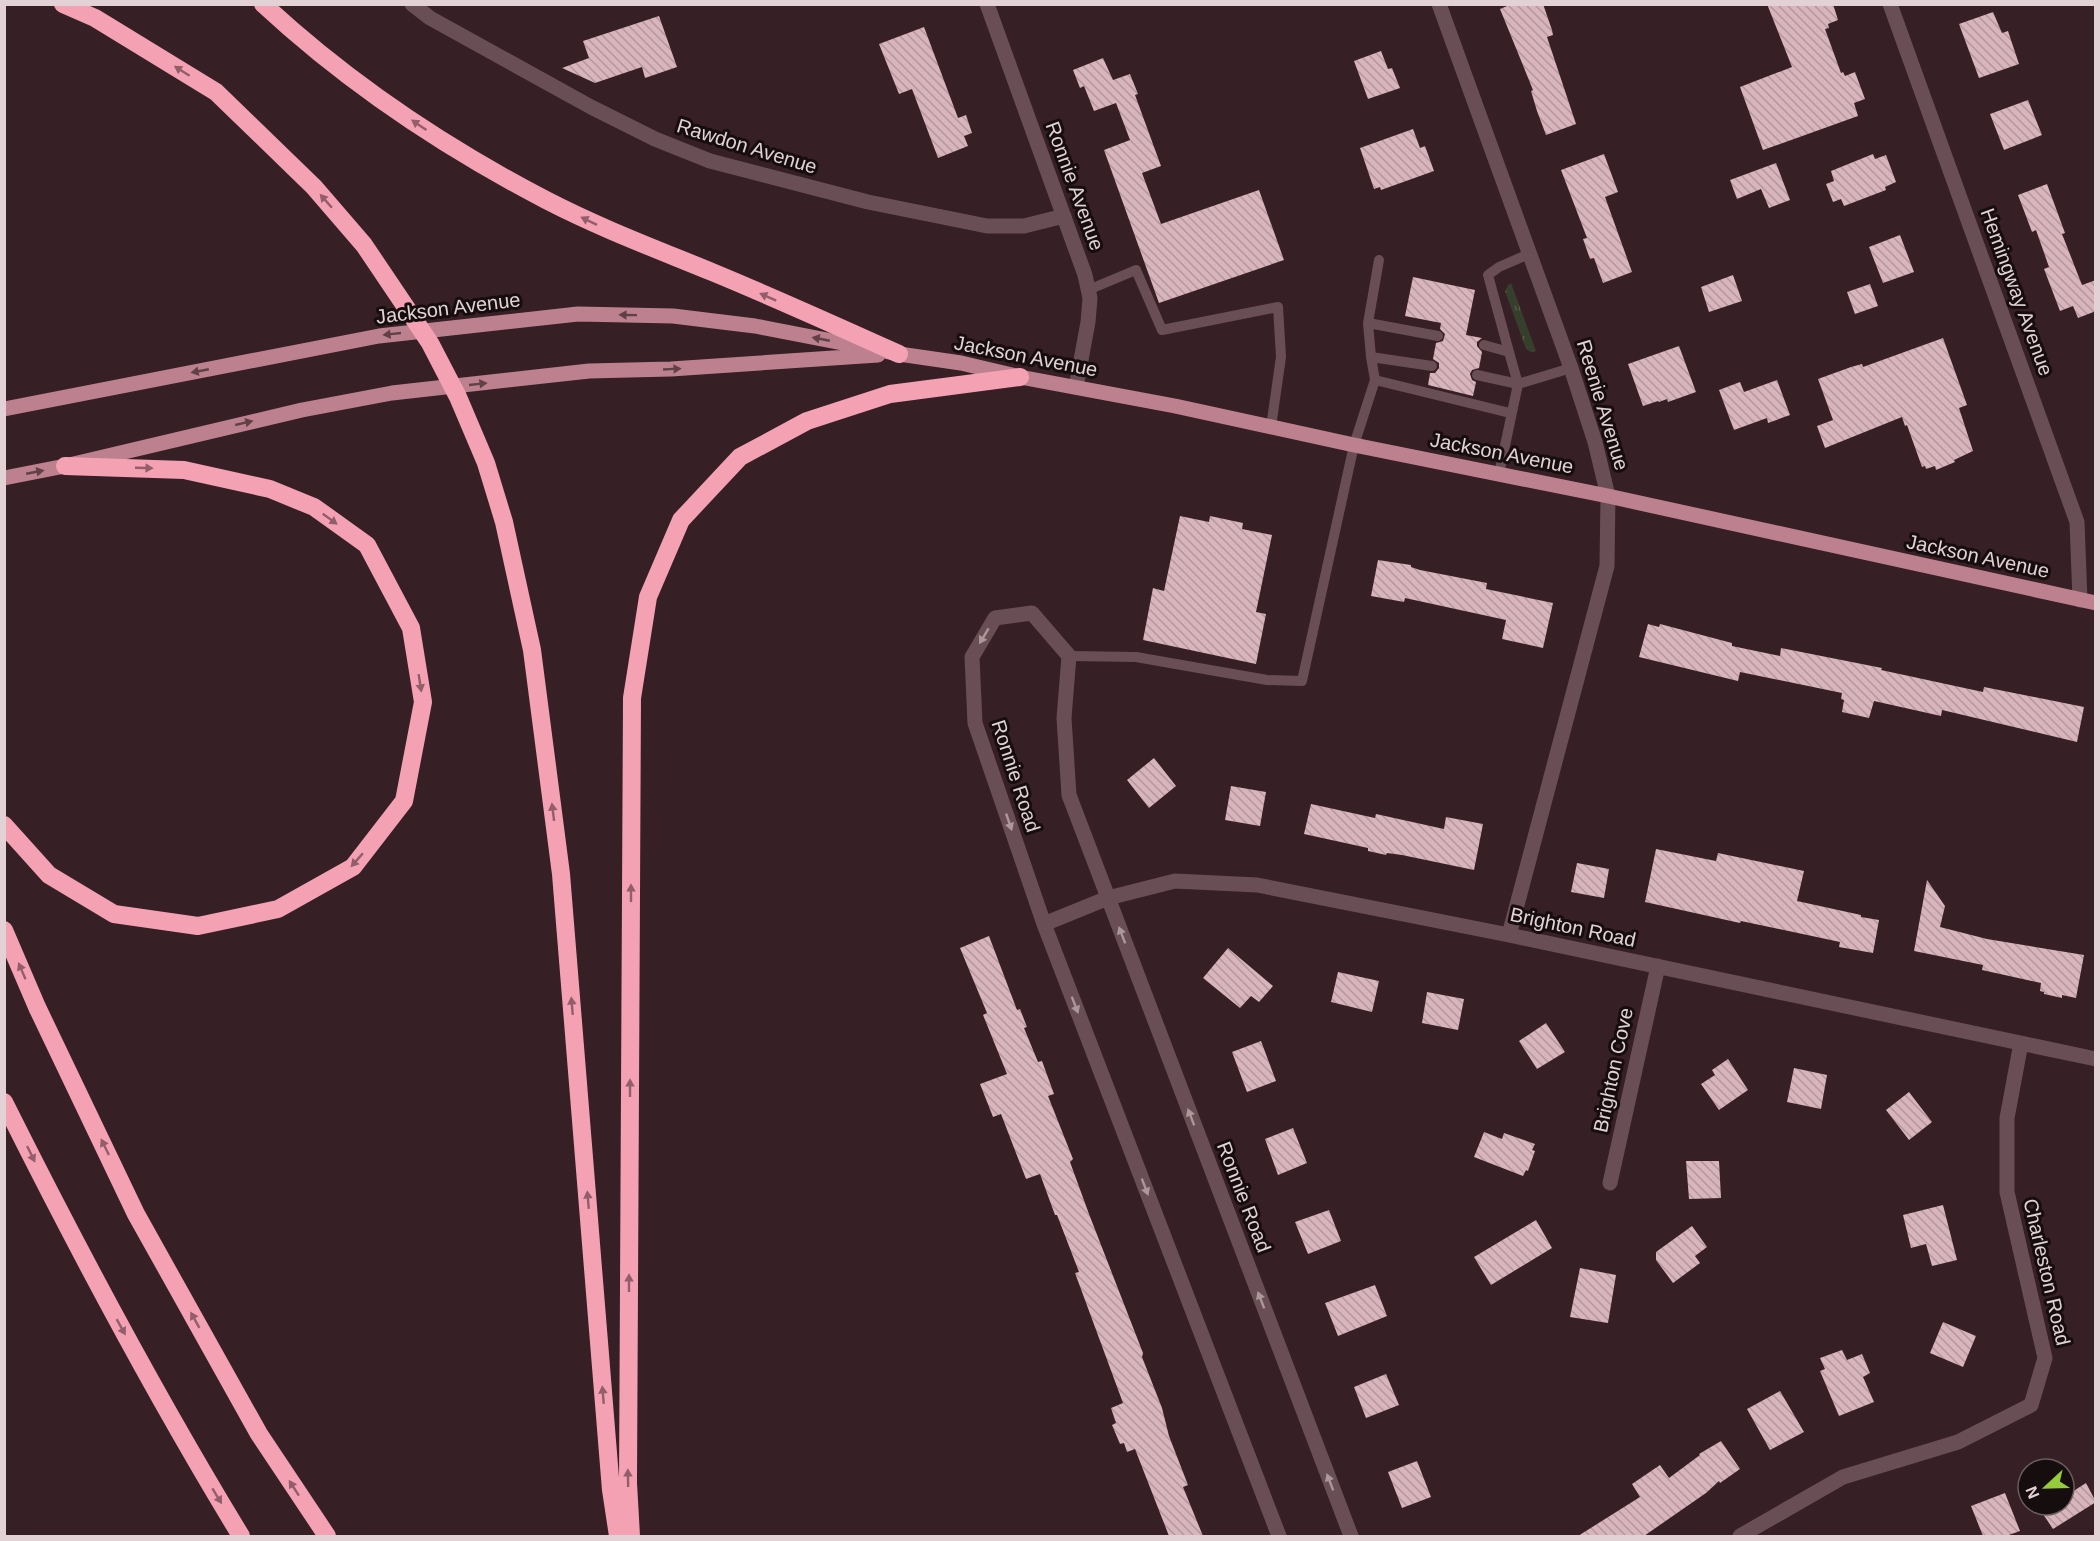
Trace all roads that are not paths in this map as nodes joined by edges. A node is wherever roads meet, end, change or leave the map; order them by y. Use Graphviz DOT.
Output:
graph roads {
  1 [pos="63,4"];
  2 [pos="263,4"];
  3 [pos="412,4"];
  4 [pos="987,4"];
  5 [pos="1439,4"];
  6 [pos="1890,4"];
  7 [pos="1064,216"];
  8 [pos="1529,254"];
  9 [pos="1379,260"];
  10 [pos="1088,290"];
  11 [pos="1368,323"];
  12 [pos="1438,336"];
  13 [pos="1484,345"];
  14 [pos="1509,352"];
  15 [pos="899,354"];
  16 [pos="1371,357"];
  17 [pos="1432,366"];
  18 [pos="1571,368"];
  19 [pos="1477,375"];
  20 [pos="1020,377"];
  21 [pos="1376,380"];
  22 [pos="1518,384"];
  23 [pos="1076,387"];
  24 [pos="4,409"];
  25 [pos="1510,413"];
  26 [pos="1271,427"];
  27 [pos="1354,445"];
  28 [pos="65,466"];
  29 [pos="1499,474"];
  30 [pos="4,477"];
  31 [pos="1608,496"];
  32 [pos="2088,601"];
  33 [pos="1069,656"];
  34 [pos="4,825"];
  35 [pos="1108,898"];
  36 [pos="1044,924"];
  37 [pos="4,930"];
  38 [pos="1509,934"];
  39 [pos="1658,966"];
  40 [pos="2021,1042"];
  41 [pos="2096,1059"];
  42 [pos="4,1101"];
  43 [pos="1610,1183"];
  44 [pos="241,1536"];
  45 [pos="327,1536"];
  46 [pos="618,1536"];
  47 [pos="631,1536"];
  48 [pos="1279,1536"];
  49 [pos="1351,1536"];
  50 [pos="1740,1536"];
  46 -- 1 [label="highway, one-way"];
  15 -- 2 [label="highway, one-way"];
  3 -- 7 [label="street, Rawdon Avenue"];
  4 -- 7 [label="street, Ronnie Avenue"];
  5 -- 8 [label="street, Reenie Avenue"];
  6 -- 32 [label="street, Hemingway Avenue"];
  7 -- 10 [label="street, Ronnie Avenue"];
  8 -- 14 [label="lane"];
  8 -- 18 [label="street, Reenie Avenue"];
  9 -- 11 [label="lane"];
  10 -- 23 [label="street, Ronnie Avenue"];
  10 -- 26 [label="lane"];
  11 -- 12 [label="lane"];
  11 -- 16 [label="lane"];
  13 -- 14 [label="lane"];
  14 -- 22 [label="lane"];
  15 -- 20 [label="main road, Jackson Avenue"];
  15 -- 24 [label="main road, Jackson Avenue, one-way"];
  28 -- 15 [label="main road, Jackson Avenue, one-way"];
  16 -- 17 [label="lane"];
  16 -- 21 [label="lane"];
  18 -- 22 [label="lane"];
  18 -- 31 [label="street, Reenie Avenue"];
  19 -- 22 [label="lane"];
  20 -- 23 [label="main road, Jackson Avenue"];
  47 -- 20 [label="highway, one-way"];
  21 -- 25 [label="lane"];
  21 -- 27 [label="lane"];
  22 -- 25 [label="lane"];
  23 -- 26 [label="main road, Jackson Avenue"];
  25 -- 29 [label="lane"];
  26 -- 27 [label="main road, Jackson Avenue"];
  27 -- 29 [label="main road, Jackson Avenue"];
  27 -- 33 [label="lane"];
  30 -- 28 [label="main road, Jackson Avenue, one-way"];
  28 -- 34 [label="highway, one-way"];
  29 -- 31 [label="main road, Jackson Avenue"];
  31 -- 32 [label="main road, Jackson Avenue"];
  31 -- 38 [label="street, Reenie Avenue"];
  33 -- 35 [label="street, Ronnie Road"];
  33 -- 36 [label="street, Ronnie Road, one-way"];
  35 -- 36 [label="street, Brighton Road"];
  35 -- 38 [label="street, Brighton Road"];
  49 -- 35 [label="street, Ronnie Road, one-way"];
  36 -- 48 [label="street, Ronnie Road, one-way"];
  45 -- 37 [label="highway, one-way"];
  38 -- 39 [label="street, Brighton Road"];
  39 -- 40 [label="street, Brighton Road"];
  39 -- 43 [label="street, Brighton Cove"];
  40 -- 41 [label="street, Brighton Road"];
  40 -- 50 [label="street, Charleston Road"];
  42 -- 44 [label="highway, one-way"];
}
